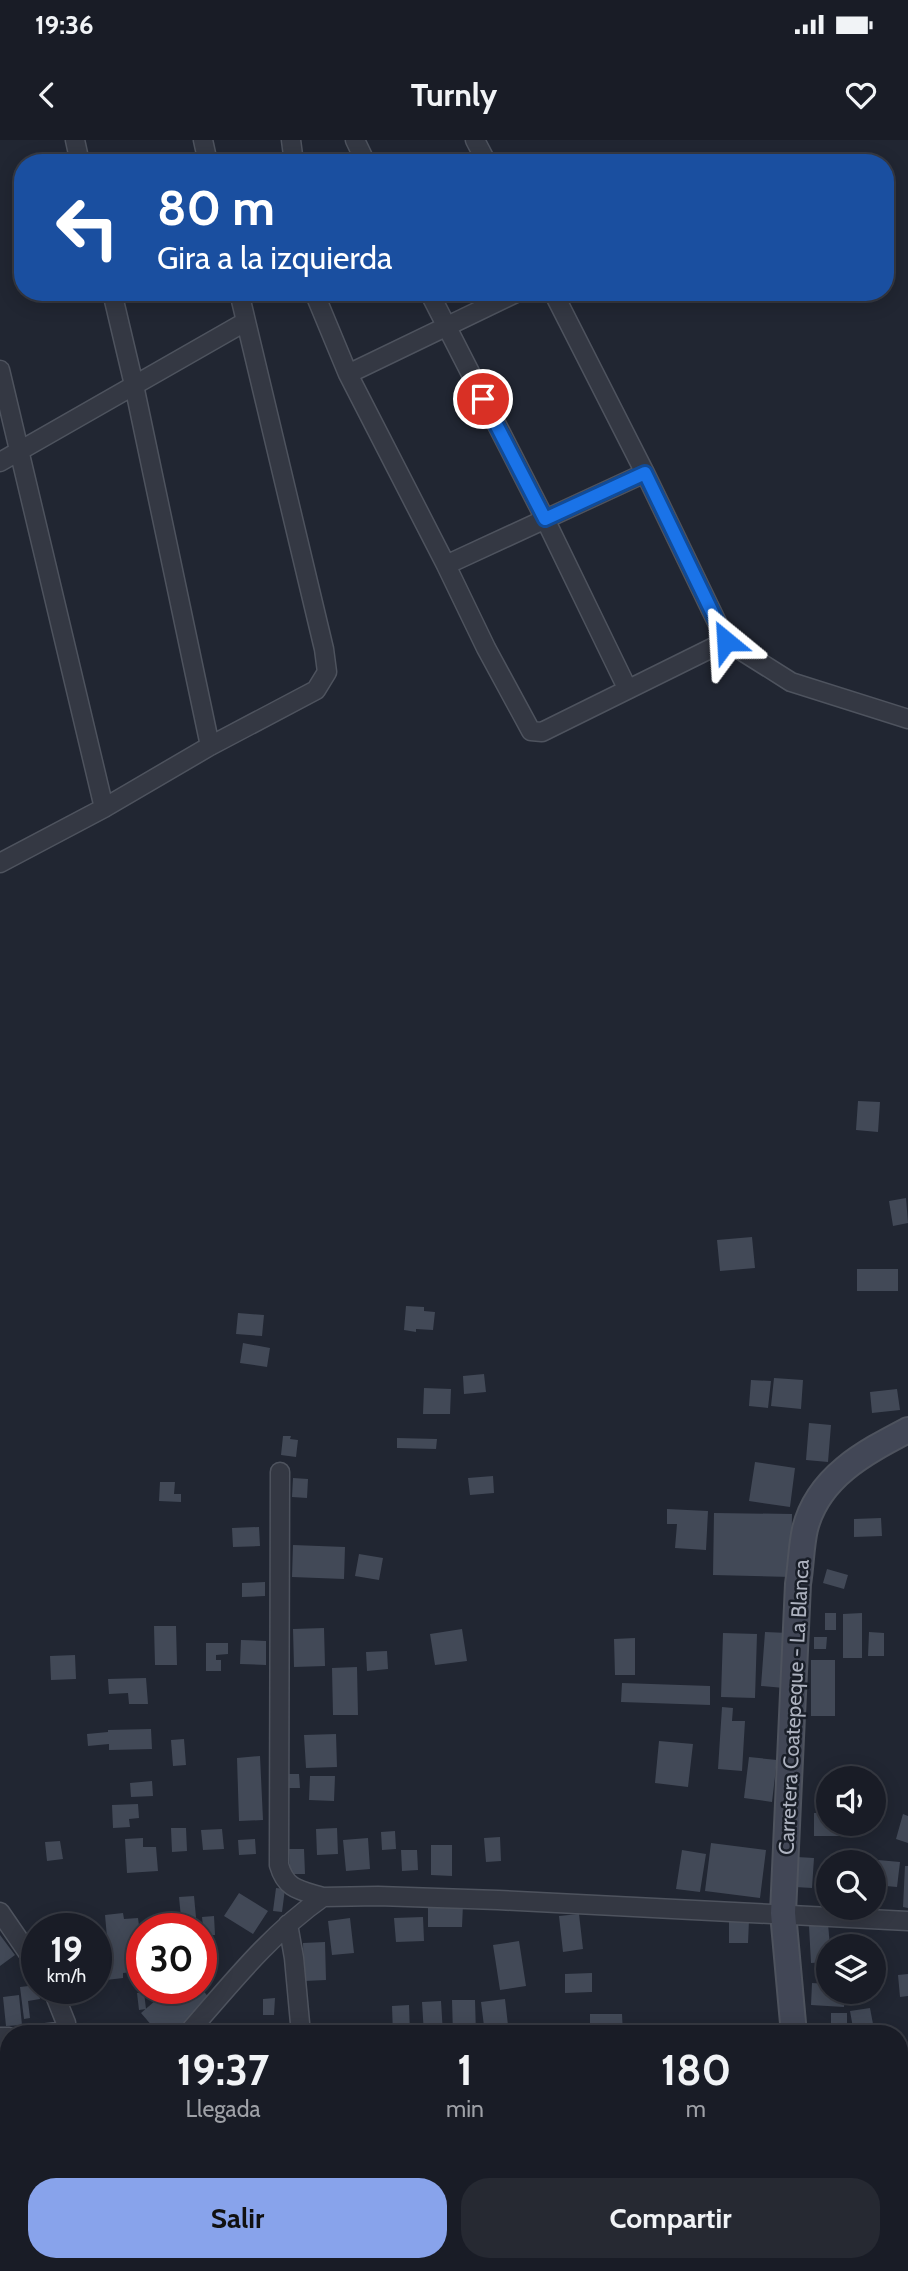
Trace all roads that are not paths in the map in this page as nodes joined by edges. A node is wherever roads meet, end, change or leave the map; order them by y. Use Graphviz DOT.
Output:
graph roads {
  1 [pos="114,301"];
  2 [pos="241,301"];
  3 [pos="318,301"];
  4 [pos="433,301"];
  5 [pos="499,301"];
  6 [pos="558,301"];
  7 [pos="246,322"];
  8 [pos="445,327"];
  9 [pos="0,370"];
  10 [pos="348,374"];
  11 [pos="134,385"];
  12 [pos="18,452"];
  13 [pos="0,462"];
  14 [pos="645,473"];
  15 [pos="545,519"];
  16 [pos="446,565"];
  17 [pos="726,641"];
  18 [pos="627,688"];
  19 [pos="908,719"];
  20 [pos="210,746"];
  21 [pos="104,808"];
  22 [pos="0,863"];
  23 [pos="908,1430"];
  24 [pos="280,1472"];
  25 [pos="324,1897"];
  26 [pos="0,1912"];
  27 [pos="783,1913"];
  28 [pos="908,1921"];
  29 [pos="288,1924"];
  30 [pos="21,1943"];
  31 [pos="58,2004"];
  32 [pos="66,2025"];
  33 [pos="195,2025"];
  34 [pos="300,2025"];
  35 [pos="793,2025"];
  1 -- 11 [label="street"];
  2 -- 7 [label="street"];
  3 -- 10 [label="street"];
  4 -- 8 [label="street"];
  5 -- 8 [label="street"];
  6 -- 14 [label="street"];
  7 -- 11 [label="street"];
  7 -- 20 [label="street"];
  8 -- 10 [label="street"];
  8 -- 15 [label="street"];
  9 -- 12 [label="street"];
  10 -- 16 [label="street"];
  11 -- 12 [label="street"];
  11 -- 20 [label="street"];
  12 -- 13 [label="street"];
  12 -- 21 [label="street"];
  14 -- 15 [label="street"];
  14 -- 17 [label="street"];
  15 -- 16 [label="street"];
  15 -- 18 [label="street"];
  16 -- 18 [label="street"];
  17 -- 18 [label="street"];
  17 -- 19 [label="street"];
  20 -- 21 [label="street"];
  21 -- 22 [label="street"];
  23 -- 27 [label="main road, Carretera Coatepeque - La Blanca"];
  24 -- 25 [label="street"];
  25 -- 27 [label="street"];
  25 -- 29 [label="street"];
  26 -- 30 [label="street"];
  27 -- 28 [label="street"];
  27 -- 35 [label="main road, Carretera Coatepeque - La Blanca"];
  29 -- 33 [label="street"];
  29 -- 34 [label="street"];
  31 -- 32 [label="street"];
}
